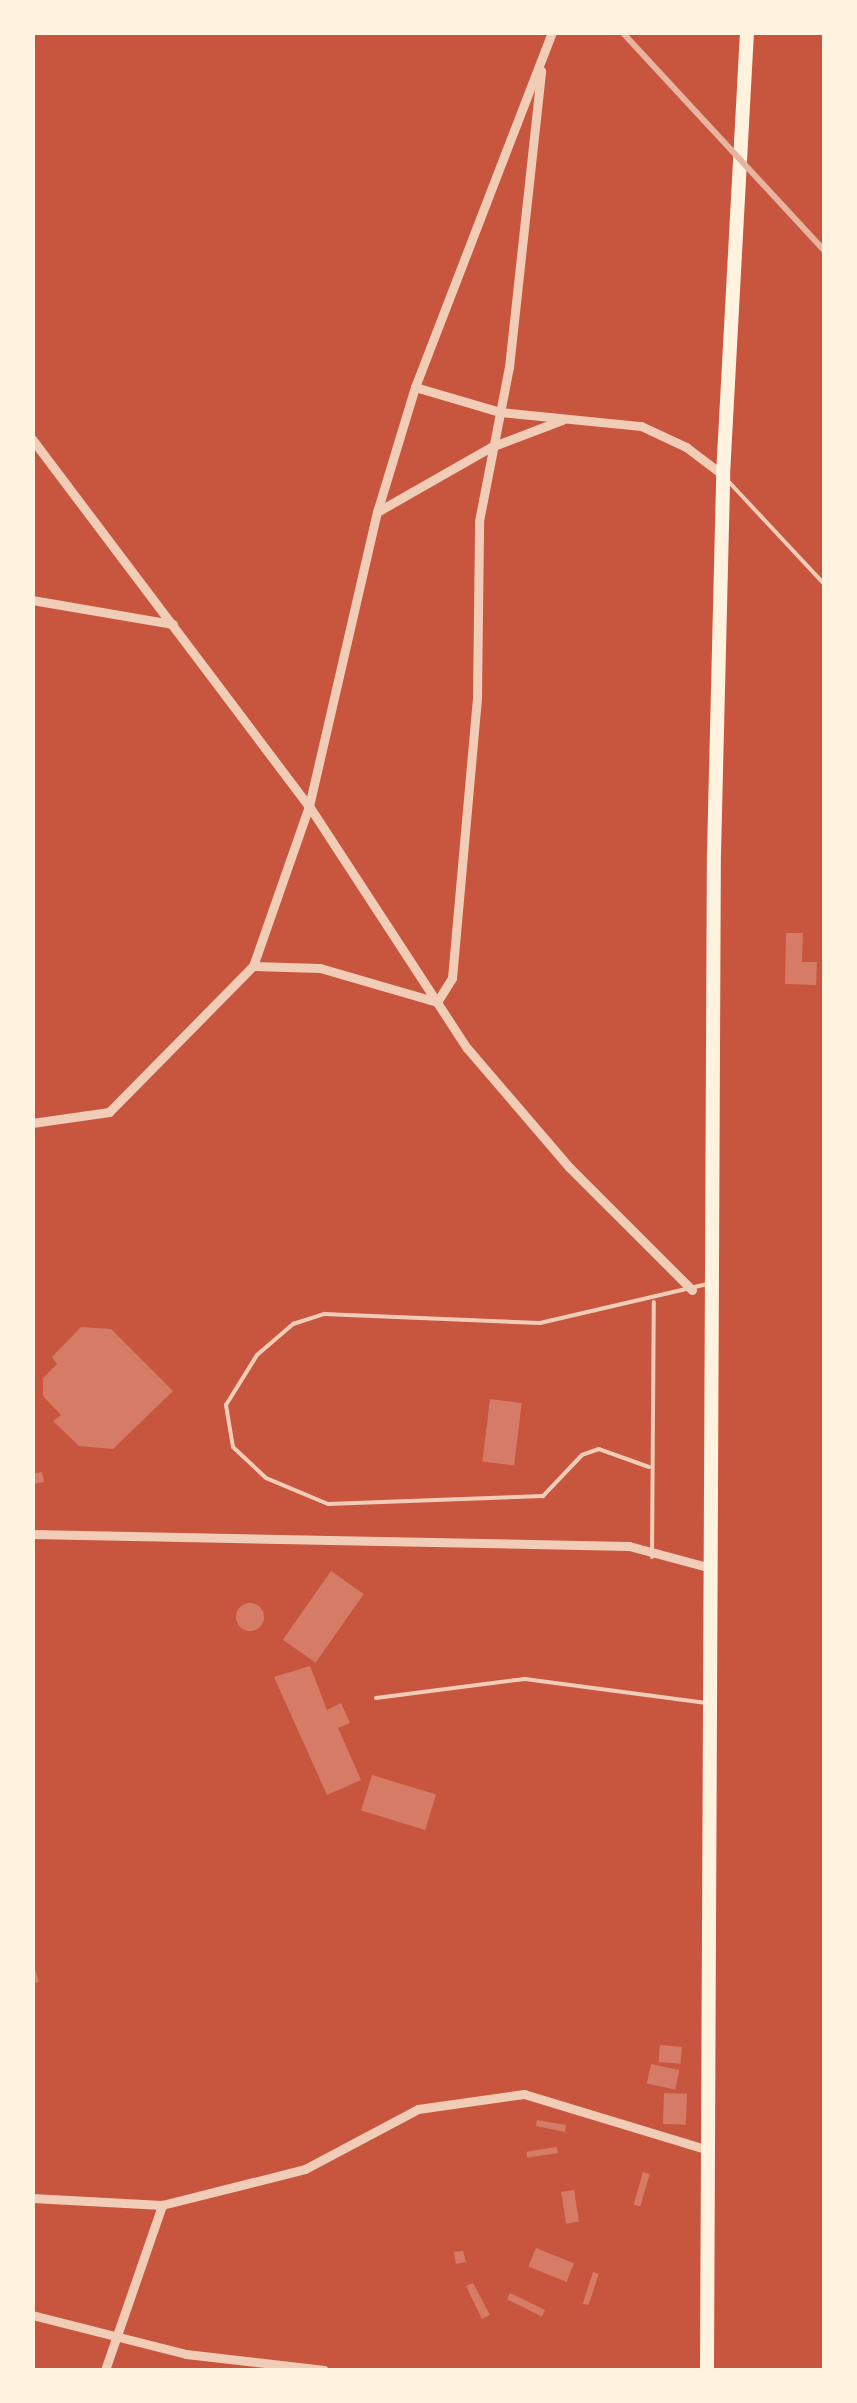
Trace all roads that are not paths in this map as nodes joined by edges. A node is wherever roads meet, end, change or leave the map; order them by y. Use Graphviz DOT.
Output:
graph roads {
  1 [pos="552,32"];
  2 [pos="747,32"];
  3 [pos="542,58"];
  4 [pos="415,388"];
  5 [pos="500,412"];
  6 [pos="564,419"];
  7 [pos="32,439"];
  8 [pos="491,447"];
  9 [pos="724,475"];
  10 [pos="377,512"];
  11 [pos="824,584"];
  12 [pos="32,600"];
  13 [pos="173,624"];
  14 [pos="309,806"];
  15 [pos="253,966"];
  16 [pos="438,1002"];
  17 [pos="32,1123"];
  18 [pos="712,1283"];
  19 [pos="692,1290"];
  20 [pos="654,1302"];
  21 [pos="648,1467"];
  22 [pos="32,1534"];
  23 [pos="652,1557"];
  24 [pos="711,1568"];
  25 [pos="376,1698"];
  26 [pos="710,1704"];
  27 [pos="708,2150"];
  28 [pos="32,2198"];
  29 [pos="162,2205"];
  30 [pos="32,2314"];
  31 [pos="116,2336"];
  32 [pos="105,2370"];
  33 [pos="324,2370"];
  34 [pos="707,2370"];
  1 -- 3 [label="street"];
  2 -- 9 [label="main road"];
  3 -- 4 [label="street"];
  3 -- 5 [label="street"];
  4 -- 5 [label="street"];
  4 -- 10 [label="street"];
  5 -- 6 [label="street"];
  5 -- 8 [label="street"];
  6 -- 8 [label="street"];
  6 -- 9 [label="street"];
  7 -- 13 [label="street"];
  8 -- 10 [label="street"];
  8 -- 16 [label="street"];
  9 -- 11 [label="lane"];
  9 -- 18 [label="main road"];
  10 -- 14 [label="street"];
  12 -- 13 [label="street"];
  13 -- 14 [label="street"];
  14 -- 15 [label="street"];
  14 -- 16 [label="street"];
  15 -- 16 [label="street"];
  15 -- 17 [label="street"];
  16 -- 19 [label="street"];
  18 -- 19 [label="lane"];
  18 -- 24 [label="main road"];
  19 -- 20 [label="lane"];
  20 -- 21 [label="lane"];
  20 -- 21 [label="lane"];
  21 -- 23 [label="lane"];
  22 -- 23 [label="street"];
  23 -- 24 [label="street"];
  24 -- 26 [label="main road"];
  25 -- 26 [label="lane"];
  26 -- 27 [label="main road"];
  27 -- 29 [label="street"];
  27 -- 34 [label="main road"];
  28 -- 29 [label="street"];
  29 -- 31 [label="street"];
  30 -- 31 [label="street"];
  31 -- 32 [label="street"];
  31 -- 33 [label="street"];
}
